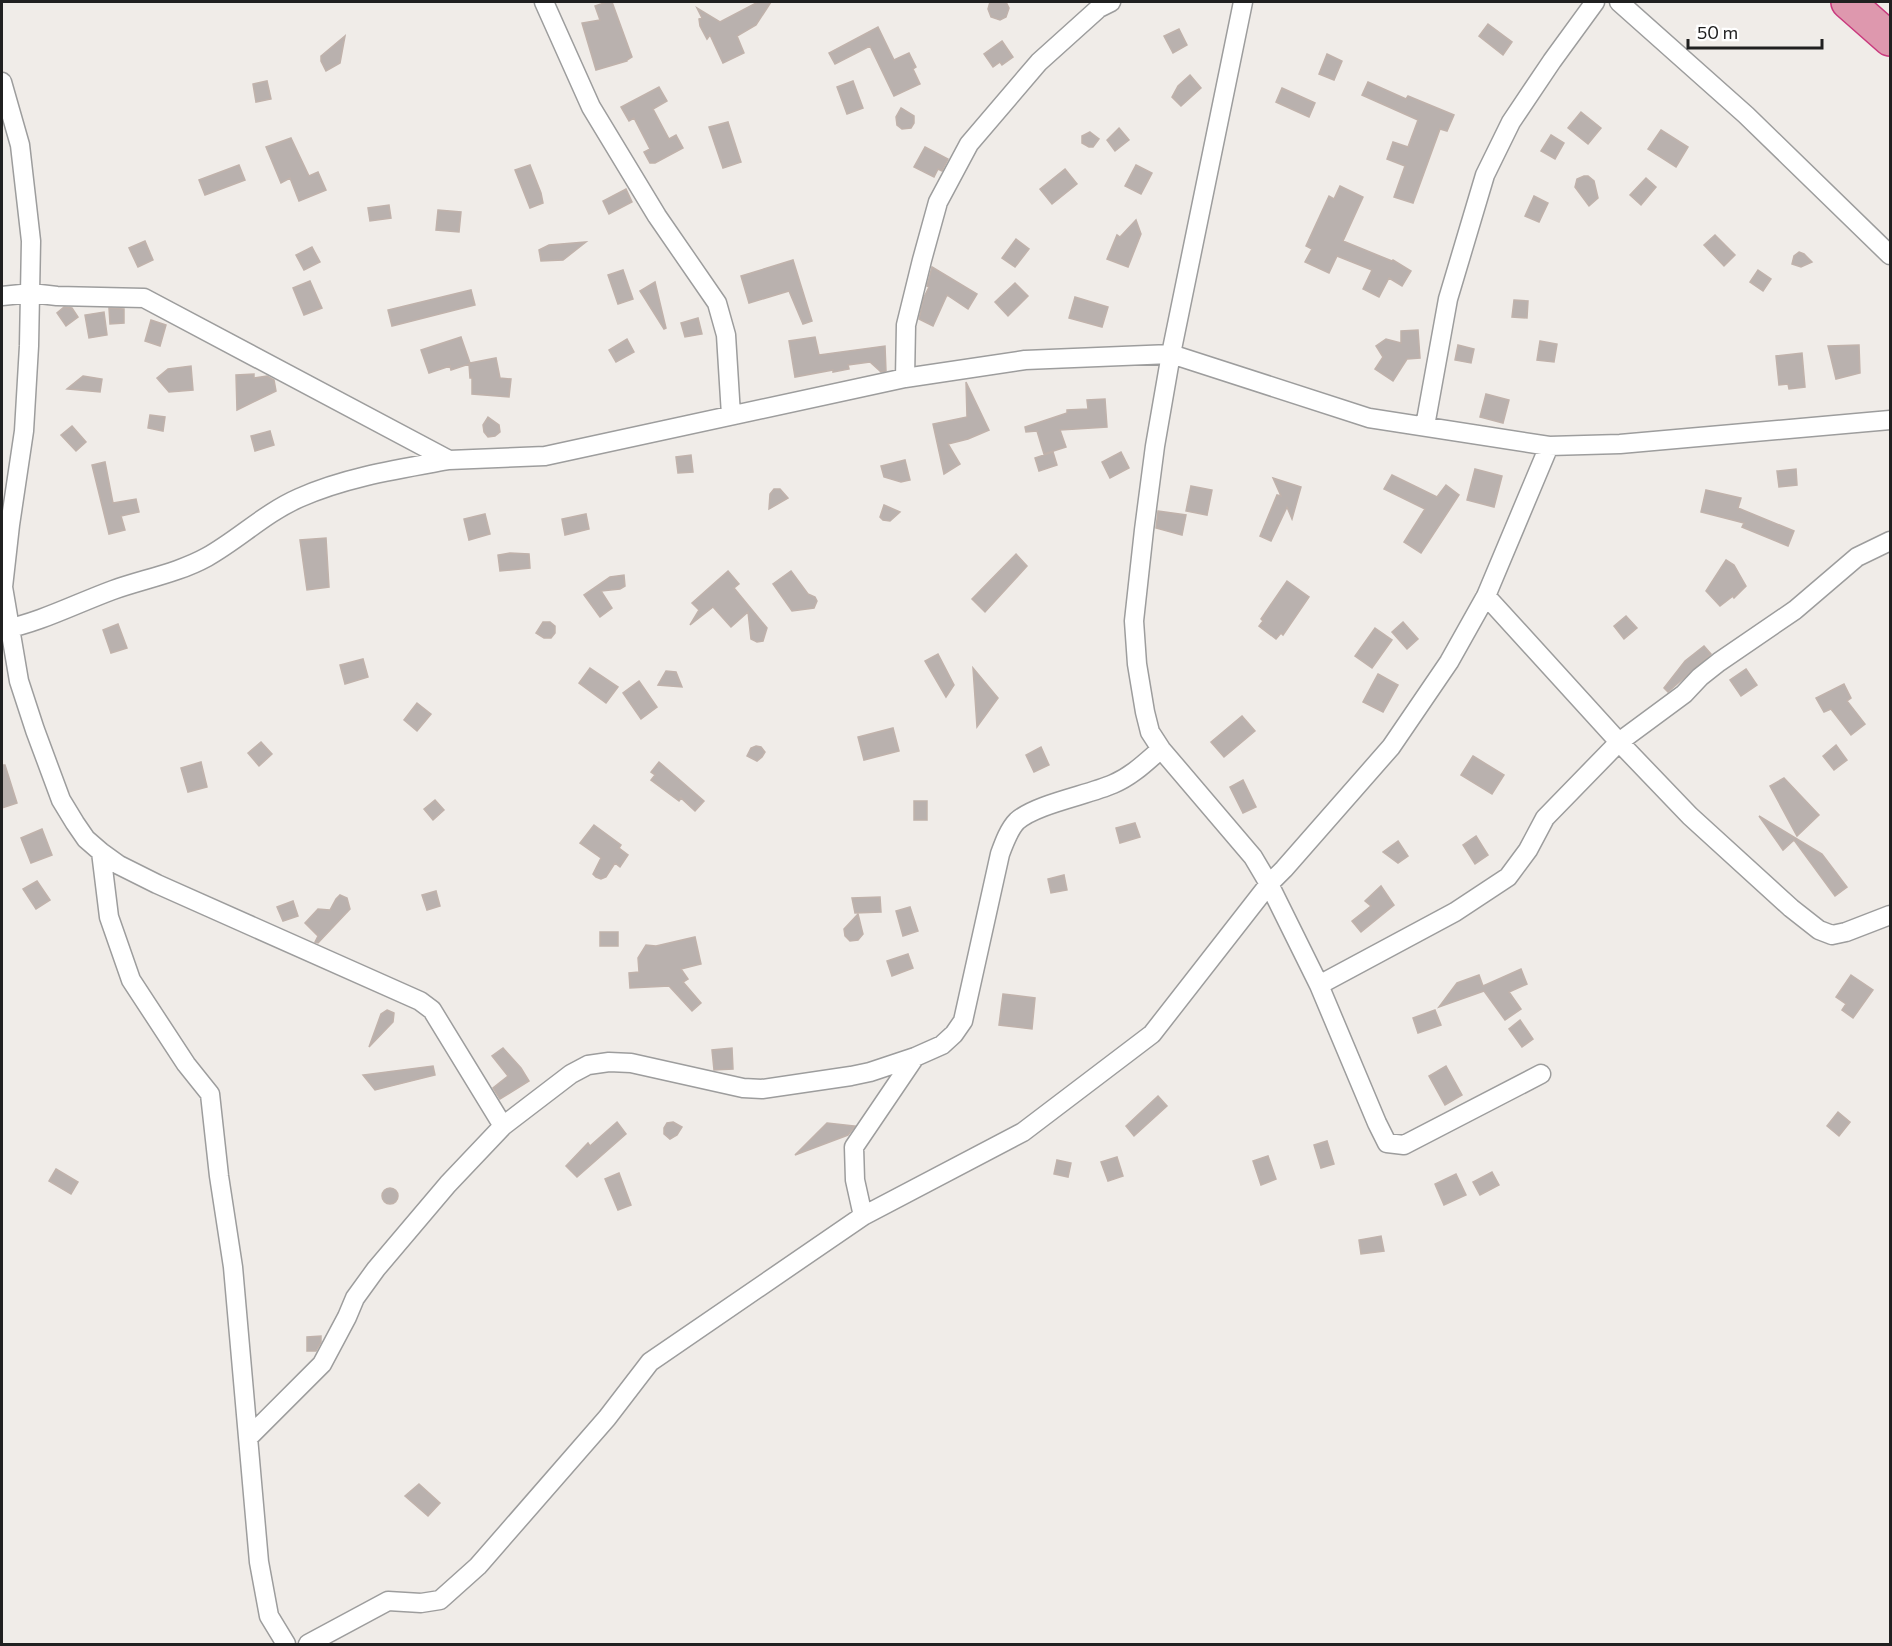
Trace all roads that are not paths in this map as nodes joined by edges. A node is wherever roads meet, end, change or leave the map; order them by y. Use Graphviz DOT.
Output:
graph roads {
  1 [pos="544,2"];
  2 [pos="1111,2"];
  3 [pos="1243,2"];
  4 [pos="1595,2"];
  5 [pos="1619,2"];
  6 [pos="1848,2"];
  7 [pos="1890,39"];
  8 [pos="2,82"];
  9 [pos="1890,255"];
  10 [pos="31,293"];
  11 [pos="2,296"];
  12 [pos="1171,354"];
  13 [pos="905,378"];
  14 [pos="731,416"];
  15 [pos="1890,420"];
  16 [pos="1425,426"];
  17 [pos="1549,446"];
  18 [pos="449,460"];
  19 [pos="1890,541"];
  20 [pos="1486,596"];
  21 [pos="5,629"];
  22 [pos="1618,742"];
  23 [pos="1161,748"];
  24 [pos="101,852"];
  25 [pos="1269,884"];
  26 [pos="1890,915"];
  27 [pos="1319,985"];
  28 [pos="915,1057"];
  29 [pos="1541,1074"];
  30 [pos="503,1126"];
  31 [pos="863,1216"];
  32 [pos="249,1437"];
  33 [pos="286,1644"];
  34 [pos="308,1644"];
  1 -- 14 [label="street"];
  2 -- 13 [label="street"];
  3 -- 12 [label="street"];
  4 -- 16 [label="street"];
  5 -- 9 [label="street"];
  6 -- 7 [label="highway"];
  8 -- 10 [label="street"];
  10 -- 11 [label="street"];
  10 -- 18 [label="street"];
  10 -- 21 [label="street"];
  12 -- 13 [label="street"];
  12 -- 16 [label="street"];
  12 -- 23 [label="street"];
  13 -- 14 [label="street"];
  14 -- 18 [label="street"];
  15 -- 17 [label="street"];
  16 -- 17 [label="street"];
  17 -- 20 [label="street"];
  18 -- 21 [label="street"];
  19 -- 22 [label="street"];
  20 -- 22 [label="street"];
  20 -- 25 [label="street"];
  21 -- 24 [label="street"];
  22 -- 26 [label="street"];
  22 -- 27 [label="street"];
  23 -- 25 [label="street"];
  23 -- 28 [label="street"];
  24 -- 30 [label="street"];
  24 -- 32 [label="street"];
  25 -- 27 [label="street"];
  25 -- 31 [label="street"];
  27 -- 29 [label="street"];
  28 -- 30 [label="street"];
  28 -- 31 [label="street"];
  30 -- 32 [label="street"];
  31 -- 34 [label="street"];
  32 -- 33 [label="street"];
}
